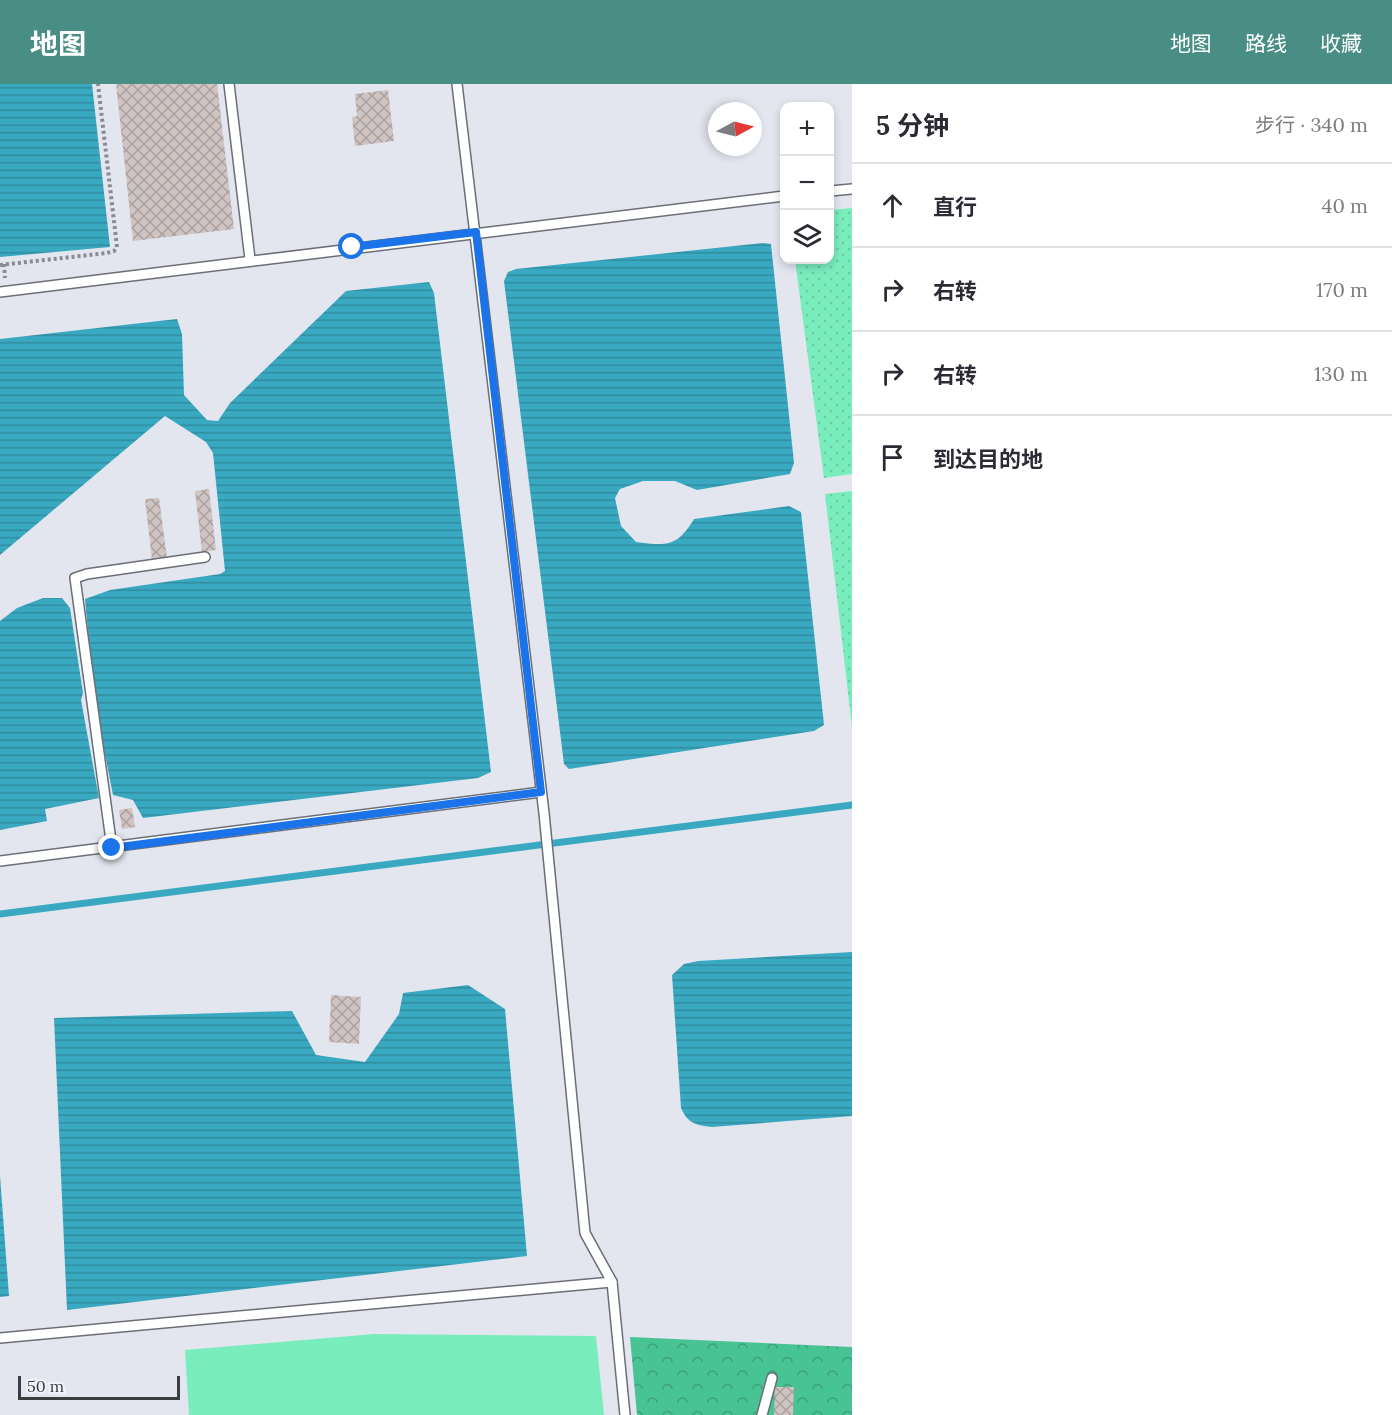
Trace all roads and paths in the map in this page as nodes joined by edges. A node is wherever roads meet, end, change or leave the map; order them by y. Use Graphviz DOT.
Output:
graph roads {
  1 [pos="98,84"];
  2 [pos="229,84"];
  3 [pos="457,84"];
  4 [pos="852,189"];
  5 [pos="834,191"];
  6 [pos="780,196"];
  7 [pos="476,232"];
  8 [pos="250,259"];
  9 [pos="0,265"];
  10 [pos="0,292"];
  11 [pos="205,557"];
  12 [pos="541,792"];
  13 [pos="112,848"];
  14 [pos="0,861"];
  15 [pos="612,1282"];
  16 [pos="0,1338"];
  17 [pos="772,1378"];
  18 [pos="625,1415"];
  19 [pos="762,1415"];
  1 -- 9 [label="path"];
  2 -- 8 [label="lane"];
  3 -- 7 [label="lane"];
  4 -- 5 [label="lane"];
  6 -- 7 [label="lane"];
  7 -- 8 [label="lane"];
  7 -- 12 [label="lane"];
  8 -- 10 [label="lane"];
  11 -- 13 [label="lane"];
  12 -- 13 [label="lane"];
  12 -- 15 [label="lane"];
  13 -- 14 [label="lane"];
  15 -- 16 [label="lane"];
  15 -- 18 [label="lane"];
  17 -- 19 [label="lane"];
}
